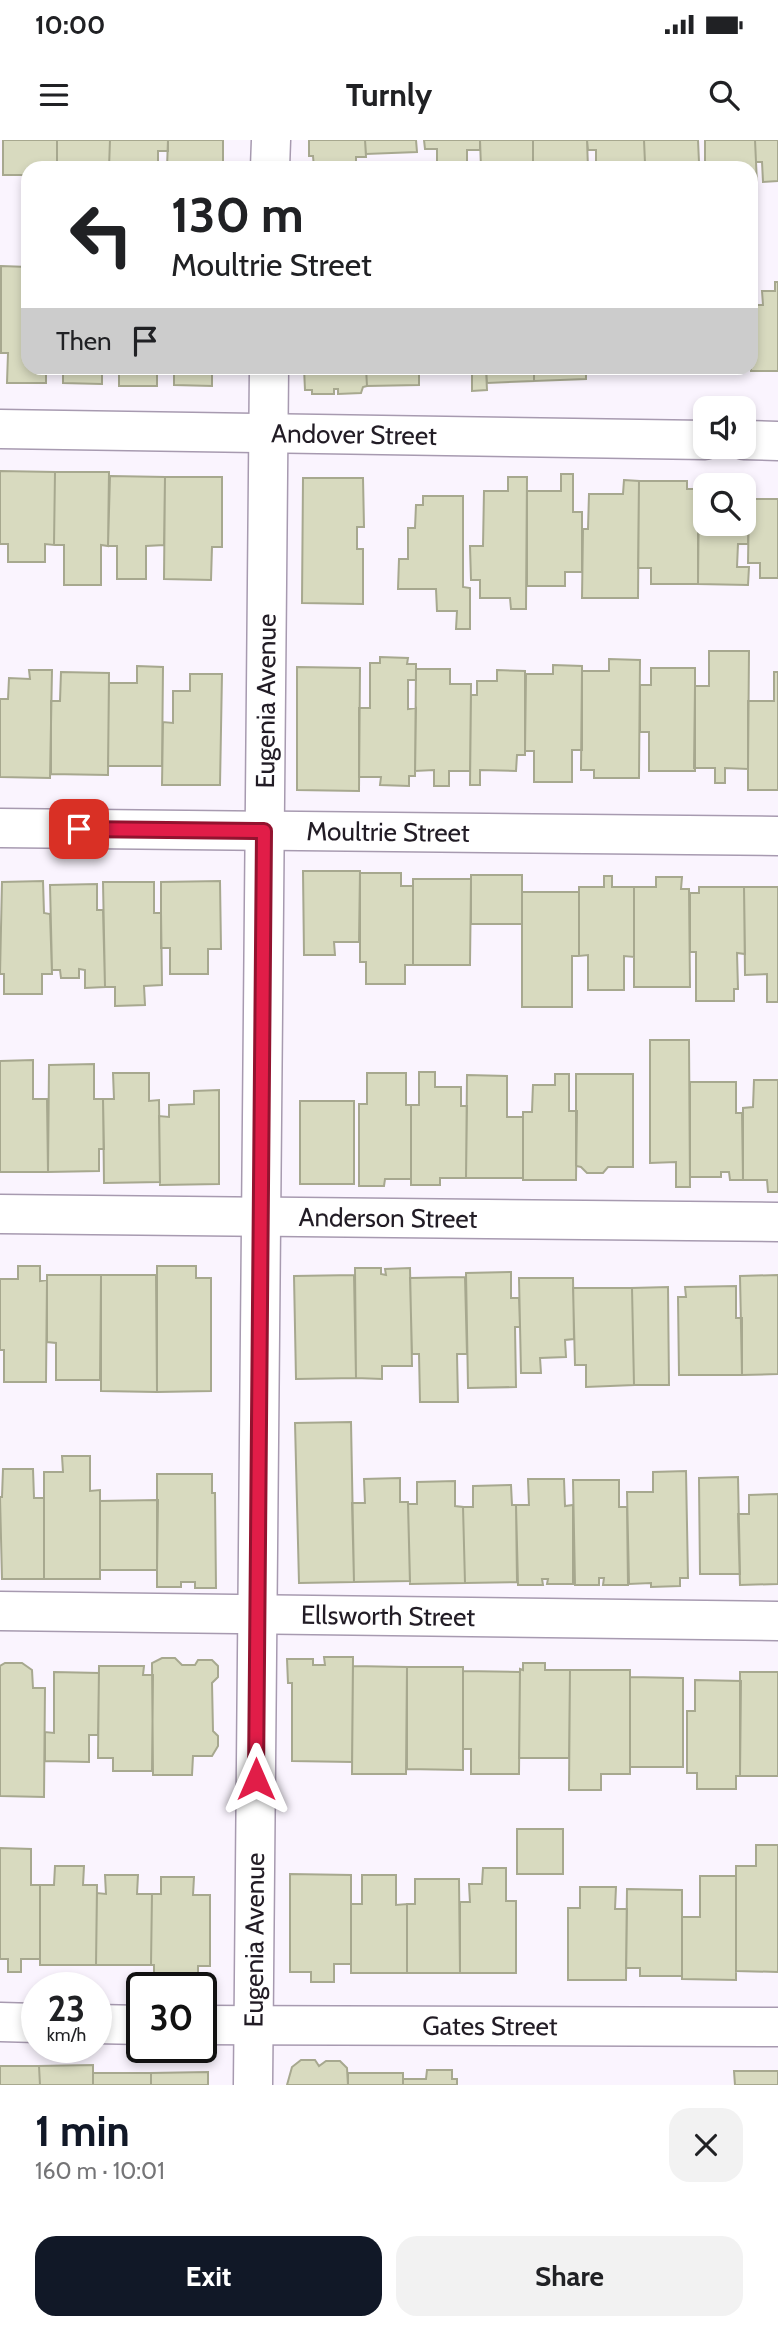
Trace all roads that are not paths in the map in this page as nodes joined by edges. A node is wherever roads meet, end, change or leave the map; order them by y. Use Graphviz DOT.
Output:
graph roads {
  1 [pos="271,140"];
  2 [pos="270,161"];
  3 [pos="269,375"];
  4 [pos="0,429"];
  5 [pos="268,434"];
  6 [pos="693,440"];
  7 [pos="756,440"];
  8 [pos="778,441"];
  9 [pos="0,828"];
  10 [pos="264,831"];
  11 [pos="778,836"];
  12 [pos="0,1214"];
  13 [pos="261,1216"];
  14 [pos="778,1222"];
  15 [pos="0,1611"];
  16 [pos="257,1614"];
  17 [pos="778,1620"];
  18 [pos="0,2022"];
  19 [pos="21,2023"];
  20 [pos="217,2025"];
  21 [pos="254,2026"];
  22 [pos="778,2027"];
  23 [pos="253,2085"];
  1 -- 2 [label="street"];
  3 -- 5 [label="street, Eugenia Avenue"];
  4 -- 5 [label="street, Andover Street"];
  5 -- 6 [label="street, Andover Street"];
  5 -- 10 [label="street, Eugenia Avenue"];
  7 -- 8 [label="street"];
  9 -- 10 [label="street, Moultrie Street"];
  10 -- 11 [label="street, Moultrie Street"];
  10 -- 13 [label="street, Eugenia Avenue"];
  12 -- 13 [label="street, Anderson Street"];
  13 -- 14 [label="street, Anderson Street"];
  13 -- 16 [label="street, Eugenia Avenue"];
  15 -- 16 [label="street, Ellsworth Street"];
  16 -- 17 [label="street, Ellsworth Street"];
  16 -- 21 [label="street, Eugenia Avenue"];
  18 -- 19 [label="street"];
  20 -- 21 [label="street, Gates Street"];
  21 -- 22 [label="street, Gates Street"];
  21 -- 23 [label="street, Eugenia Avenue"];
}
